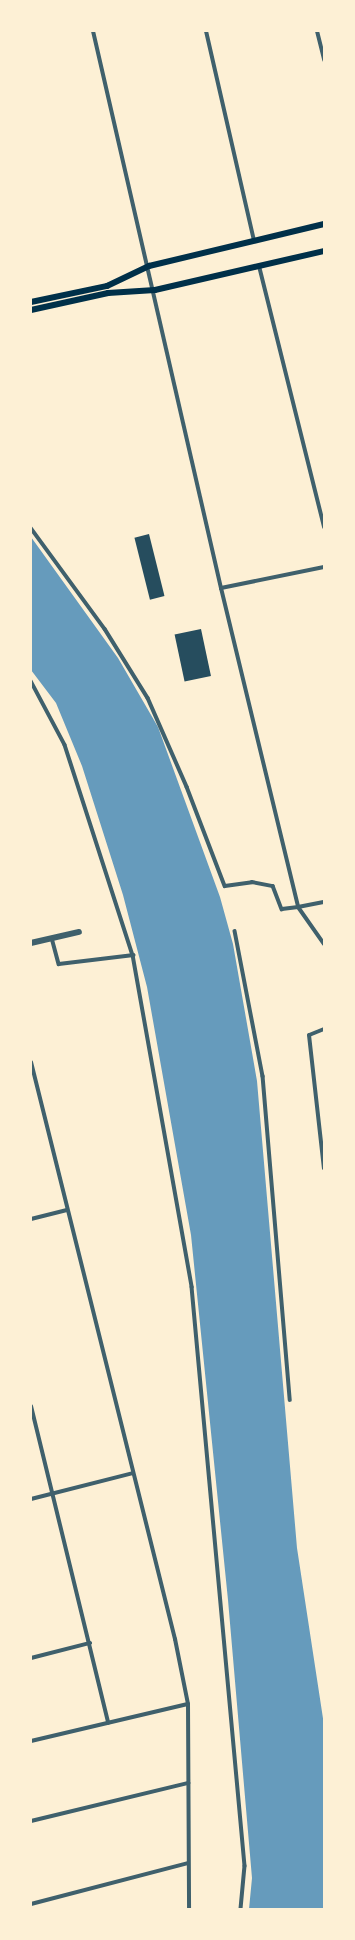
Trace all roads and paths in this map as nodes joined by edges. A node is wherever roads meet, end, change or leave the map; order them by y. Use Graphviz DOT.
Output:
graph roads {
  1 [pos="93,31"];
  2 [pos="206,31"];
  3 [pos="317,31"];
  4 [pos="324,60"];
  5 [pos="324,224"];
  6 [pos="254,240"];
  7 [pos="324,251"];
  8 [pos="149,266"];
  9 [pos="259,266"];
  10 [pos="155,290"];
  11 [pos="31,302"];
  12 [pos="31,310"];
  13 [pos="324,527"];
  14 [pos="31,528"];
  15 [pos="324,567"];
  16 [pos="221,588"];
  17 [pos="31,681"];
  18 [pos="324,902"];
  19 [pos="298,907"];
  20 [pos="235,931"];
  21 [pos="79,932"];
  22 [pos="52,938"];
  23 [pos="31,943"];
  24 [pos="324,944"];
  25 [pos="133,955"];
  26 [pos="324,1029"];
  27 [pos="31,1062"];
  28 [pos="324,1168"];
  29 [pos="66,1210"];
  30 [pos="31,1218"];
  31 [pos="290,1400"];
  32 [pos="31,1406"];
  33 [pos="133,1473"];
  34 [pos="52,1494"];
  35 [pos="31,1498"];
  36 [pos="90,1643"];
  37 [pos="31,1658"];
  38 [pos="188,1704"];
  39 [pos="108,1723"];
  40 [pos="31,1742"];
  41 [pos="188,1783"];
  42 [pos="31,1822"];
  43 [pos="188,1863"];
  44 [pos="31,1904"];
  45 [pos="189,1909"];
  46 [pos="241,1909"];
  1 -- 8 [label="street"];
  2 -- 6 [label="street"];
  3 -- 4 [label="street"];
  5 -- 6 [label="main road"];
  6 -- 8 [label="main road"];
  7 -- 9 [label="main road"];
  8 -- 10 [label="street"];
  8 -- 11 [label="main road"];
  9 -- 10 [label="main road"];
  9 -- 13 [label="street"];
  10 -- 12 [label="main road"];
  10 -- 16 [label="street"];
  14 -- 19 [label="street"];
  15 -- 16 [label="street"];
  16 -- 19 [label="street"];
  17 -- 25 [label="street"];
  18 -- 19 [label="street"];
  19 -- 24 [label="street"];
  20 -- 31 [label="street"];
  21 -- 22 [label="street"];
  22 -- 23 [label="street"];
  22 -- 25 [label="street"];
  25 -- 46 [label="street"];
  26 -- 28 [label="street"];
  27 -- 29 [label="street"];
  29 -- 30 [label="street"];
  29 -- 33 [label="street"];
  32 -- 34 [label="street"];
  33 -- 34 [label="street"];
  33 -- 38 [label="street"];
  34 -- 35 [label="street"];
  34 -- 36 [label="street"];
  36 -- 37 [label="street"];
  36 -- 39 [label="street"];
  38 -- 39 [label="street"];
  38 -- 41 [label="street"];
  39 -- 40 [label="street"];
  41 -- 42 [label="street"];
  41 -- 43 [label="street"];
  43 -- 44 [label="street"];
  43 -- 45 [label="street"];
}
